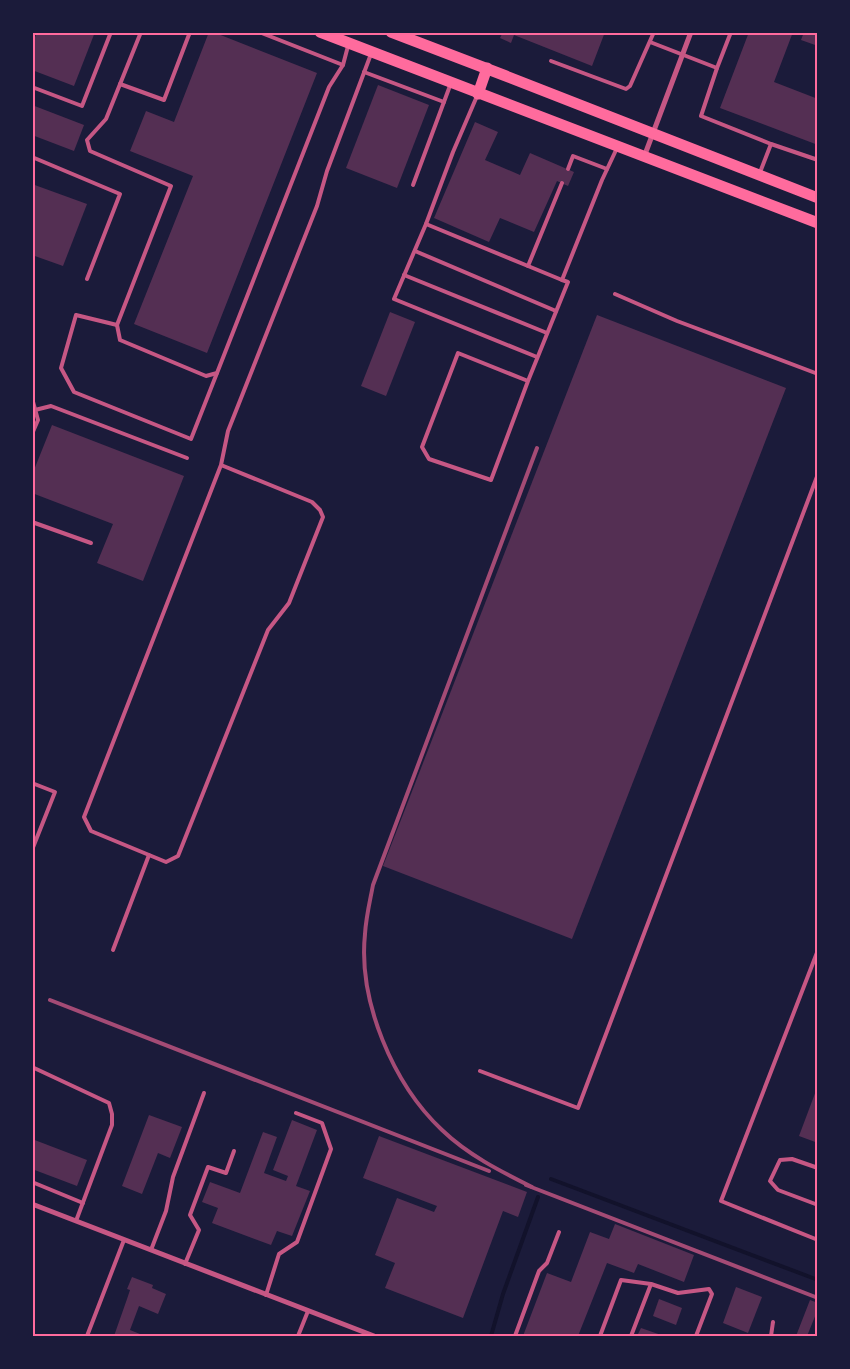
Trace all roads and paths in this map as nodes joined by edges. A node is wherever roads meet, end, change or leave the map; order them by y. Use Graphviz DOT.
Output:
graph roads {
  1 [pos="110,32"];
  2 [pos="141,32"];
  3 [pos="190,32"];
  4 [pos="259,32"];
  5 [pos="320,32"];
  6 [pos="353,32"];
  7 [pos="654,32"];
  8 [pos="691,32"];
  9 [pos="731,32"];
  10 [pos="398,34"];
  11 [pos="650,42"];
  12 [pos="349,44"];
  13 [pos="371,52"];
  14 [pos="682,55"];
  15 [pos="551,61"];
  16 [pos="343,65"];
  17 [pos="487,68"];
  18 [pos="717,68"];
  19 [pos="364,72"];
  20 [pos="451,83"];
  21 [pos="120,84"];
  22 [pos="32,87"];
  23 [pos="478,94"];
  24 [pos="444,102"];
  25 [pos="653,132"];
  26 [pos="772,144"];
  27 [pos="617,148"];
  28 [pos="32,157"];
  29 [pos="643,158"];
  30 [pos="818,160"];
  31 [pos="568,169"];
  32 [pos="607,169"];
  33 [pos="759,175"];
  34 [pos="562,183"];
  35 [pos="413,185"];
  36 [pos="818,198"];
  37 [pos="818,223"];
  38 [pos="426,224"];
  39 [pos="414,251"];
  40 [pos="528,266"];
  41 [pos="404,275"];
  42 [pos="86,279"];
  43 [pos="562,280"];
  44 [pos="32,288"];
  45 [pos="615,294"];
  46 [pos="32,298"];
  47 [pos="556,311"];
  48 [pos="117,325"];
  49 [pos="547,333"];
  50 [pos="537,357"];
  51 [pos="217,373"];
  52 [pos="818,374"];
  53 [pos="528,381"];
  54 [pos="32,398"];
  55 [pos="34,409"];
  56 [pos="32,434"];
  57 [pos="187,458"];
  58 [pos="222,465"];
  59 [pos="818,474"];
  60 [pos="32,522"];
  61 [pos="91,543"];
  62 [pos="32,783"];
  63 [pos="32,850"];
  64 [pos="149,855"];
  65 [pos="113,950"];
  66 [pos="818,950"];
  67 [pos="32,1067"];
  68 [pos="480,1071"];
  69 [pos="204,1093"];
  70 [pos="296,1113"];
  71 [pos="234,1151"];
  72 [pos="818,1168"];
  73 [pos="32,1182"];
  74 [pos="83,1203"];
  75 [pos="32,1204"];
  76 [pos="818,1205"];
  77 [pos="76,1221"];
  78 [pos="559,1232"];
  79 [pos="124,1240"];
  80 [pos="818,1240"];
  81 [pos="151,1250"];
  82 [pos="185,1264"];
  83 [pos="651,1284"];
  84 [pos="266,1295"];
  85 [pos="308,1311"];
  86 [pos="774,1322"];
  87 [pos="87,1336"];
  88 [pos="298,1336"];
  89 [pos="374,1336"];
  90 [pos="515,1336"];
  91 [pos="600,1336"];
  92 [pos="631,1336"];
  93 [pos="696,1336"];
  94 [pos="771,1336"];
  1 -- 22 [label="lane"];
  2 -- 21 [label="lane"];
  3 -- 21 [label="lane"];
  4 -- 16 [label="lane"];
  5 -- 12 [label="main road"];
  6 -- 12 [label="main road"];
  7 -- 11 [label="lane"];
  8 -- 14 [label="street"];
  9 -- 18 [label="lane"];
  10 -- 17 [label="main road"];
  11 -- 14 [label="lane"];
  11 -- 15 [label="lane"];
  12 -- 13 [label="main road"];
  12 -- 16 [label="lane"];
  13 -- 19 [label="lane"];
  13 -- 20 [label="main road"];
  14 -- 18 [label="lane"];
  14 -- 25 [label="street"];
  16 -- 51 [label="lane"];
  17 -- 23 [label="main road"];
  17 -- 25 [label="main road"];
  18 -- 26 [label="lane"];
  19 -- 24 [label="lane"];
  19 -- 58 [label="lane"];
  20 -- 23 [label="main road"];
  20 -- 24 [label="lane"];
  21 -- 48 [label="lane"];
  23 -- 27 [label="main road"];
  23 -- 38 [label="lane"];
  24 -- 35 [label="lane"];
  25 -- 29 [label="street"];
  25 -- 33 [label="main road"];
  26 -- 30 [label="lane"];
  26 -- 33 [label="lane"];
  27 -- 29 [label="main road"];
  27 -- 32 [label="lane"];
  28 -- 42 [label="lane"];
  29 -- 37 [label="main road"];
  31 -- 32 [label="lane"];
  32 -- 43 [label="lane"];
  33 -- 36 [label="main road"];
  34 -- 40 [label="lane"];
  38 -- 39 [label="lane"];
  38 -- 40 [label="lane"];
  39 -- 41 [label="lane"];
  39 -- 47 [label="lane"];
  40 -- 43 [label="lane"];
  41 -- 49 [label="lane"];
  41 -- 50 [label="lane"];
  43 -- 47 [label="lane"];
  44 -- 46 [label="lane"];
  45 -- 52 [label="lane"];
  47 -- 49 [label="lane"];
  48 -- 51 [label="lane"];
  48 -- 51 [label="lane"];
  49 -- 50 [label="lane"];
  50 -- 53 [label="lane"];
  53 -- 53 [label="lane"];
  54 -- 55 [label="lane"];
  55 -- 56 [label="lane"];
  55 -- 57 [label="lane"];
  58 -- 64 [label="lane"];
  58 -- 64 [label="lane"];
  59 -- 68 [label="lane"];
  60 -- 61 [label="lane"];
  62 -- 63 [label="lane"];
  64 -- 65 [label="lane"];
  66 -- 80 [label="lane"];
  67 -- 74 [label="lane"];
  69 -- 81 [label="lane"];
  70 -- 84 [label="lane"];
  71 -- 82 [label="lane"];
  72 -- 76 [label="lane"];
  73 -- 74 [label="lane"];
  74 -- 77 [label="lane"];
  75 -- 77 [label="street"];
  77 -- 79 [label="street"];
  78 -- 90 [label="lane"];
  79 -- 81 [label="street"];
  79 -- 87 [label="lane"];
  81 -- 82 [label="street"];
  82 -- 84 [label="street"];
  83 -- 91 [label="lane"];
  83 -- 92 [label="lane"];
  83 -- 93 [label="lane"];
  84 -- 85 [label="street"];
  85 -- 88 [label="lane"];
  85 -- 89 [label="street"];
  86 -- 94 [label="lane"];
}
